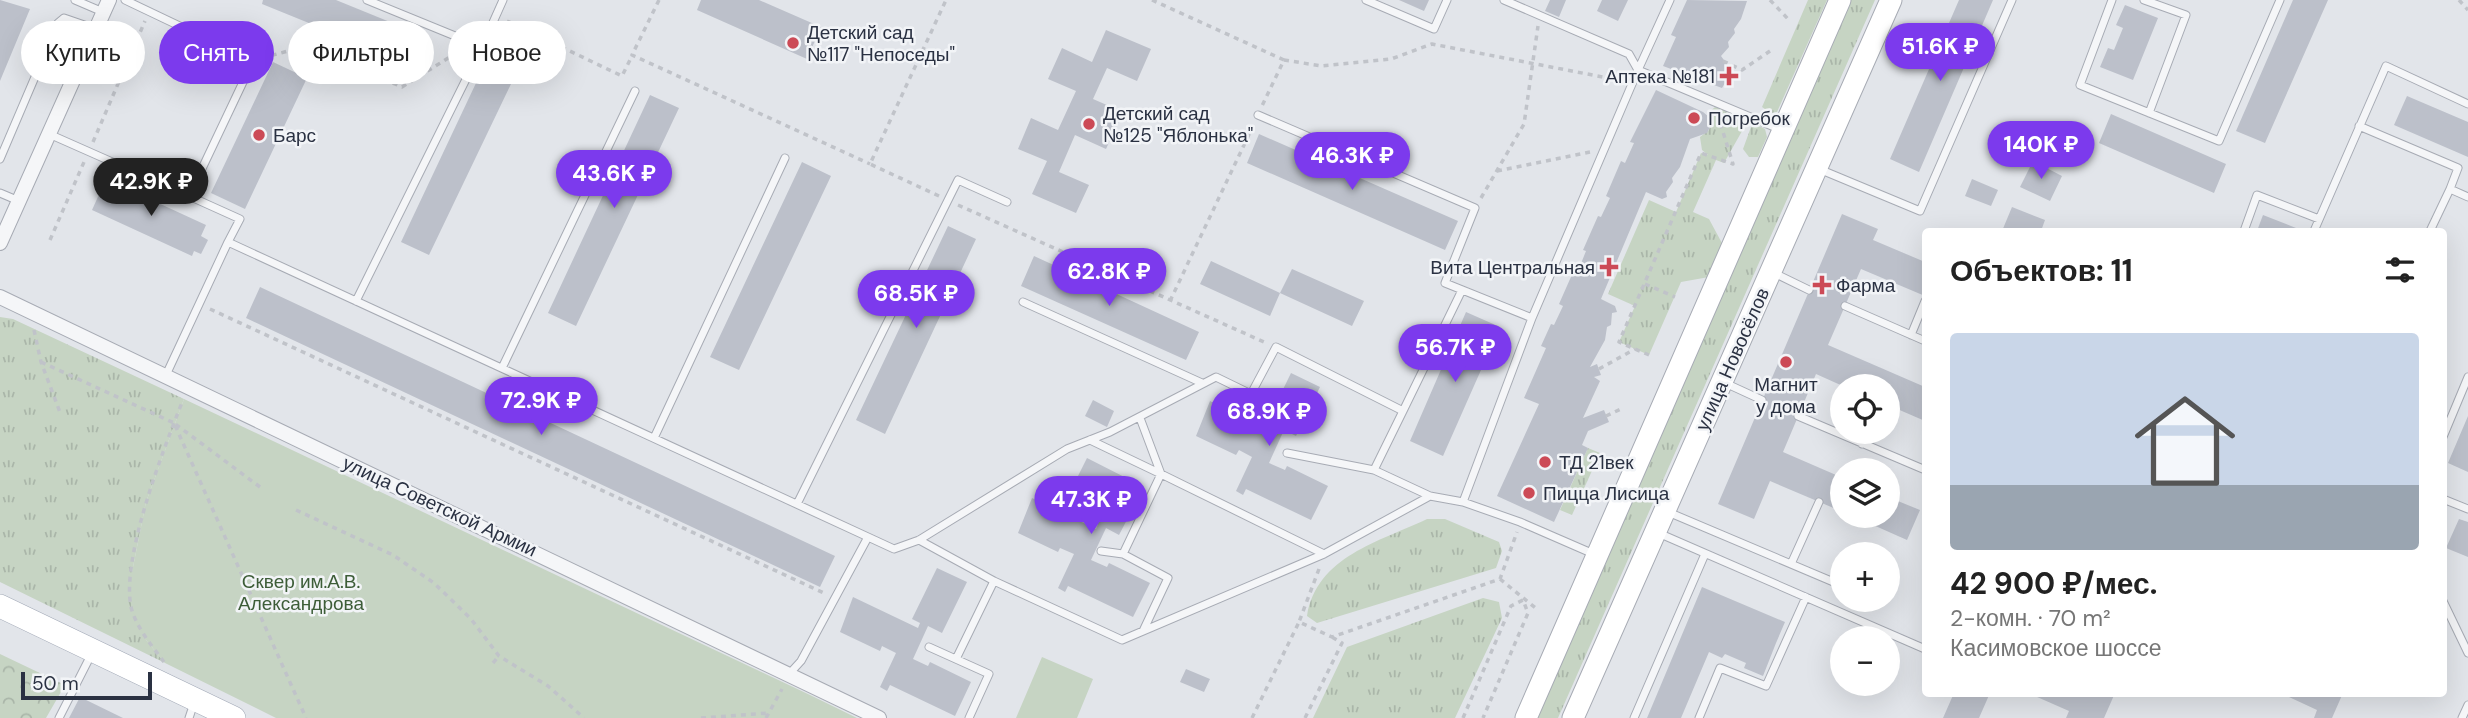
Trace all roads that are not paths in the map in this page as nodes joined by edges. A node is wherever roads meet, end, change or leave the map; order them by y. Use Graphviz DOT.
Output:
graph roads {
  1 [pos="75,0"];
  2 [pos="125,0"];
  3 [pos="367,0"];
  4 [pos="503,0"];
  5 [pos="1366,0"];
  6 [pos="1447,0"];
  7 [pos="1504,0"];
  8 [pos="1670,0"];
  9 [pos="1840,0"];
  10 [pos="1891,0"];
  11 [pos="2012,0"];
  12 [pos="2112,0"];
  13 [pos="2144,0"];
  14 [pos="2280,0"];
  15 [pos="106,6"];
  16 [pos="60,21"];
  17 [pos="78,21"];
  18 [pos="494,21"];
  19 [pos="448,33"];
  20 [pos="1638,70"];
  21 [pos="32,84"];
  22 [pos="71,84"];
  23 [pos="464,84"];
  24 [pos="635,91"];
  25 [pos="2468,104"];
  26 [pos="2149,113"];
  27 [pos="1258,115"];
  28 [pos="2359,126"];
  29 [pos="1783,131"];
  30 [pos="48,134"];
  31 [pos="0,159"];
  32 [pos="785,159"];
  33 [pos="1818,168"];
  34 [pos="2450,189"];
  35 [pos="0,193"];
  36 [pos="189,196"];
  37 [pos="2468,197"];
  38 [pos="19,201"];
  39 [pos="1007,201"];
  40 [pos="2319,219"];
  41 [pos="2245,228"];
  42 [pos="2315,228"];
  43 [pos="2431,228"];
  44 [pos="228,242"];
  45 [pos="0,243"];
  46 [pos="1771,272"];
  47 [pos="1462,290"];
  48 [pos="1810,290"];
  49 [pos="0,297"];
  50 [pos="356,301"];
  51 [pos="1023,302"];
  52 [pos="1845,306"];
  53 [pos="1922,308"];
  54 [pos="1532,318"];
  55 [pos="1911,335"];
  56 [pos="1922,340"];
  57 [pos="502,368"];
  58 [pos="166,375"];
  59 [pos="2468,377"];
  60 [pos="1722,382"];
  61 [pos="1202,383"];
  62 [pos="1762,400"];
  63 [pos="1403,411"];
  64 [pos="1798,416"];
  65 [pos="1140,418"];
  66 [pos="2447,427"];
  67 [pos="1830,430"];
  68 [pos="654,438"];
  69 [pos="1090,440"];
  70 [pos="1864,444"];
  71 [pos="1287,453"];
  72 [pos="1374,470"];
  73 [pos="1922,470"];
  74 [pos="1161,474"];
  75 [pos="1430,496"];
  76 [pos="2447,501"];
  77 [pos="1463,502"];
  78 [pos="1819,502"];
  79 [pos="797,504"];
  80 [pos="2468,509"];
  81 [pos="1664,510"];
  82 [pos="1654,531"];
  83 [pos="868,537"];
  84 [pos="919,540"];
  85 [pos="1101,551"];
  86 [pos="1123,554"];
  87 [pos="1325,554"];
  88 [pos="1705,554"];
  89 [pos="1597,555"];
  90 [pos="1791,564"];
  91 [pos="1830,580"];
  92 [pos="994,581"];
  93 [pos="1806,597"];
  94 [pos="0,606"];
  95 [pos="2447,609"];
  96 [pos="1143,631"];
  97 [pos="929,647"];
  98 [pos="1922,648"];
  99 [pos="93,651"];
  100 [pos="2468,653"];
  101 [pos="956,659"];
  102 [pos="790,673"];
  103 [pos="2468,705"];
  104 [pos="192,708"];
  105 [pos="59,718"];
  106 [pos="234,718"];
  107 [pos="879,718"];
  108 [pos="970,718"];
  109 [pos="1526,718"];
  110 [pos="1573,718"];
  111 [pos="1634,718"];
  112 [pos="1699,718"];
  113 [pos="2462,718"];
  1 -- 15 [label="lane"];
  2 -- 36 [label="lane"];
  3 -- 19 [label="lane"];
  4 -- 18 [label="lane"];
  5 -- 6 [label="lane"];
  7 -- 20 [label="lane"];
  8 -- 20 [label="lane"];
  9 -- 29 [label="main road"];
  10 -- 33 [label="main road, улица Новосёлов"];
  11 -- 33 [label="lane"];
  12 -- 26 [label="lane"];
  13 -- 26 [label="lane"];
  14 -- 26 [label="lane"];
  16 -- 17 [label="lane"];
  20 -- 29 [label="lane"];
  20 -- 54 [label="lane"];
  21 -- 31 [label="lane"];
  22 -- 30 [label="street"];
  23 -- 50 [label="lane"];
  24 -- 57 [label="lane"];
  25 -- 28 [label="lane"];
  27 -- 47 [label="lane"];
  28 -- 34 [label="lane"];
  28 -- 40 [label="lane"];
  29 -- 89 [label="main road"];
  30 -- 36 [label="lane"];
  30 -- 38 [label="street"];
  32 -- 68 [label="lane"];
  33 -- 46 [label="main road, улица Новосёлов"];
  34 -- 37 [label="lane"];
  34 -- 43 [label="lane"];
  35 -- 38 [label="lane"];
  36 -- 44 [label="lane"];
  38 -- 45 [label="street"];
  39 -- 79 [label="lane"];
  40 -- 41 [label="lane"];
  40 -- 42 [label="lane"];
  44 -- 50 [label="lane"];
  44 -- 58 [label="lane"];
  46 -- 48 [label="lane"];
  46 -- 60 [label="main road, улица Новосёлов"];
  47 -- 54 [label="lane"];
  47 -- 63 [label="lane"];
  49 -- 58 [label="street, улица Советской Армии"];
  50 -- 57 [label="lane"];
  51 -- 61 [label="lane"];
  52 -- 55 [label="lane"];
  53 -- 55 [label="lane"];
  54 -- 77 [label="lane"];
  55 -- 56 [label="lane"];
  57 -- 68 [label="lane"];
  58 -- 102 [label="street, улица Советской Армии"];
  59 -- 66 [label="lane"];
  60 -- 62 [label="lane"];
  60 -- 81 [label="main road, улица Новосёлов"];
  61 -- 63 [label="lane"];
  61 -- 65 [label="lane"];
  63 -- 72 [label="lane"];
  64 -- 67 [label="lane"];
  65 -- 69 [label="lane"];
  65 -- 74 [label="lane"];
  68 -- 79 [label="lane"];
  69 -- 74 [label="lane"];
  69 -- 84 [label="lane"];
  70 -- 73 [label="lane"];
  71 -- 72 [label="lane"];
  72 -- 75 [label="lane"];
  74 -- 86 [label="lane"];
  74 -- 87 [label="lane"];
  75 -- 77 [label="lane"];
  75 -- 87 [label="lane"];
  76 -- 80 [label="lane"];
  77 -- 89 [label="lane"];
  78 -- 90 [label="lane"];
  79 -- 83 [label="lane"];
  81 -- 82 [label="main road, улица Новосёлов"];
  81 -- 90 [label="lane"];
  82 -- 88 [label="lane"];
  82 -- 110 [label="main road, улица Новосёлов"];
  83 -- 84 [label="lane"];
  83 -- 102 [label="lane"];
  84 -- 92 [label="lane"];
  85 -- 86 [label="lane"];
  86 -- 96 [label="lane"];
  87 -- 96 [label="lane"];
  88 -- 93 [label="lane"];
  88 -- 111 [label="lane"];
  89 -- 109 [label="main road"];
  90 -- 91 [label="lane"];
  92 -- 96 [label="lane"];
  92 -- 101 [label="lane"];
  93 -- 98 [label="lane"];
  93 -- 112 [label="lane"];
  94 -- 99 [label="main road"];
  95 -- 100 [label="lane"];
  97 -- 101 [label="lane"];
  99 -- 104 [label="main road"];
  99 -- 105 [label="lane"];
  101 -- 108 [label="lane"];
  102 -- 107 [label="street, улица Советской Армии"];
  103 -- 113 [label="lane"];
  104 -- 106 [label="main road"];
}
